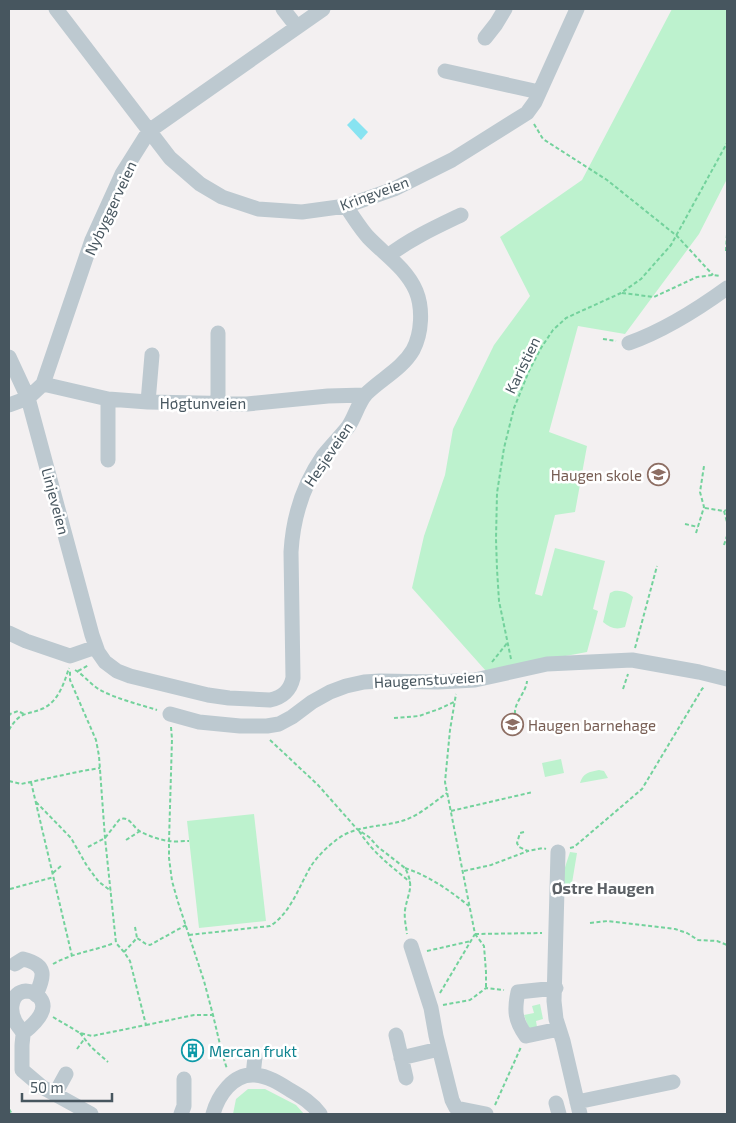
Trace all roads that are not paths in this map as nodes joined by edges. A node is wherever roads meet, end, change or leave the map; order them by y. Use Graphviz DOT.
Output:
graph roads {
  1 [pos="56,9"];
  2 [pos="283,9"];
  3 [pos="323,9"];
  4 [pos="504,9"];
  5 [pos="577,9"];
  6 [pos="297,27"];
  7 [pos="485,38"];
  8 [pos="445,71"];
  9 [pos="539,92"];
  10 [pos="149,131"];
  11 [pos="346,206"];
  12 [pos="461,215"];
  13 [pos="388,256"];
  14 [pos="724,282"];
  15 [pos="218,333"];
  16 [pos="629,343"];
  17 [pos="152,355"];
  18 [pos="9,357"];
  19 [pos="43,384"];
  20 [pos="365,396"];
  21 [pos="28,398"];
  22 [pos="108,398"];
  23 [pos="148,402"];
  24 [pos="218,404"];
  25 [pos="9,405"];
  26 [pos="108,460"];
  27 [pos="9,633"];
  28 [pos="96,647"];
  29 [pos="722,678"];
  30 [pos="170,714"];
  31 [pos="558,852"];
  32 [pos="413,950"];
  33 [pos="15,964"];
  34 [pos="556,988"];
  35 [pos="36,995"];
  36 [pos="10,999"];
  37 [pos="559,1029"];
  38 [pos="23,1033"];
  39 [pos="396,1035"];
  40 [pos="439,1050"];
  41 [pos="255,1057"];
  42 [pos="401,1058"];
  43 [pos="66,1074"];
  44 [pos="253,1075"];
  45 [pos="184,1078"];
  46 [pos="406,1078"];
  47 [pos="673,1082"];
  48 [pos="55,1094"];
  49 [pos="579,1108"];
  50 [pos="491,1110"];
  51 [pos="454,1111"];
  52 [pos="91,1114"];
  53 [pos="182,1114"];
  54 [pos="213,1114"];
  55 [pos="320,1114"];
  1 -- 10 [label="street, Kringveien"];
  2 -- 6 [label="street"];
  3 -- 6 [label="street, Nybyggerveien"];
  4 -- 7 [label="street"];
  5 -- 9 [label="street, Kringveien"];
  6 -- 10 [label="street, Nybyggerveien"];
  8 -- 9 [label="street"];
  9 -- 11 [label="street, Kringveien"];
  10 -- 11 [label="street, Kringveien"];
  10 -- 19 [label="street, Nybyggerveien"];
  11 -- 13 [label="street, Hesjeveien"];
  12 -- 13 [label="street"];
  13 -- 20 [label="street, Hesjeveien"];
  14 -- 16 [label="street"];
  15 -- 24 [label="street"];
  17 -- 23 [label="street"];
  18 -- 21 [label="street, Linjeveien"];
  19 -- 21 [label="street, Nybyggerveien"];
  19 -- 22 [label="street, Høgtunveien"];
  20 -- 24 [label="street, Høgtunveien"];
  20 -- 28 [label="street, Hesjeveien"];
  21 -- 25 [label="street"];
  21 -- 28 [label="street, Linjeveien"];
  22 -- 23 [label="street, Høgtunveien"];
  22 -- 26 [label="street"];
  23 -- 24 [label="street, Høgtunveien"];
  27 -- 28 [label="street"];
  29 -- 30 [label="street, Haugenstuveien"];
  31 -- 34 [label="street"];
  32 -- 40 [label="street"];
  33 -- 35 [label="street"];
  34 -- 37 [label="street"];
  34 -- 37 [label="street"];
  35 -- 36 [label="street"];
  35 -- 38 [label="street"];
  36 -- 38 [label="street"];
  37 -- 49 [label="street"];
  38 -- 48 [label="street"];
  39 -- 42 [label="street"];
  40 -- 42 [label="street"];
  40 -- 51 [label="street"];
  41 -- 44 [label="street"];
  42 -- 46 [label="street"];
  43 -- 48 [label="street"];
  44 -- 54 [label="street"];
  44 -- 55 [label="street"];
  45 -- 53 [label="street"];
  47 -- 49 [label="street"];
  48 -- 52 [label="street"];
  50 -- 51 [label="street"];
}
